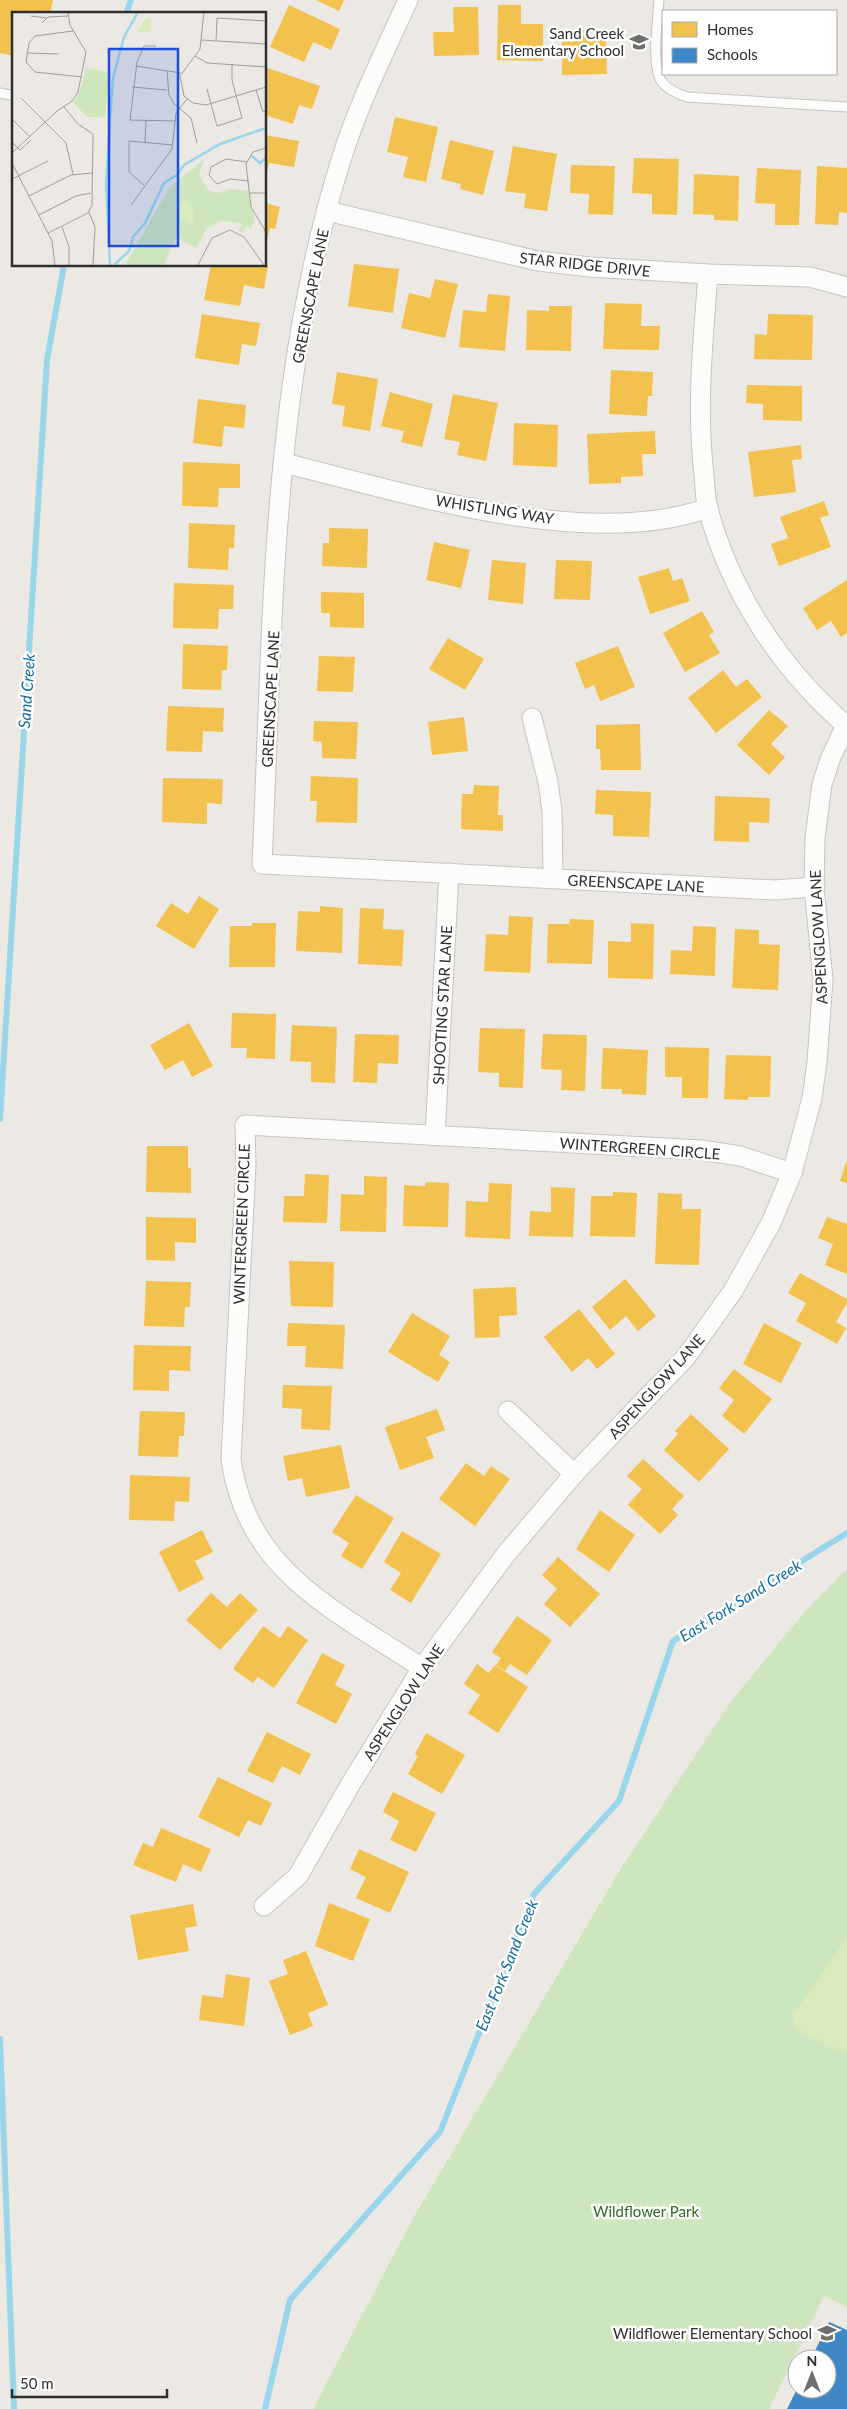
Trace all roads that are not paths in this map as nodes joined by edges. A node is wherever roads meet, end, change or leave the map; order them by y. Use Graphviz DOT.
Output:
graph roads {
  1 [pos="408,0"];
  2 [pos="659,0"];
  3 [pos="0,94"];
  4 [pos="10,95"];
  5 [pos="847,107"];
  6 [pos="327,211"];
  7 [pos="708,274"];
  8 [pos="847,287"];
  9 [pos="284,463"];
  10 [pos="708,508"];
  11 [pos="532,718"];
  12 [pos="847,725"];
  13 [pos="449,873"];
  14 [pos="553,878"];
  15 [pos="814,886"];
  16 [pos="435,1136"];
  17 [pos="792,1173"];
  18 [pos="508,1411"];
  19 [pos="574,1474"];
  20 [pos="422,1668"];
  21 [pos="264,1906"];
  1 -- 6 [label="street, GREENSCAPE LANE"];
  2 -- 5 [label="lane"];
  3 -- 4 [label="lane"];
  6 -- 7 [label="street, STAR RIDGE DRIVE"];
  6 -- 9 [label="street, GREENSCAPE LANE"];
  7 -- 8 [label="street, STAR RIDGE DRIVE"];
  7 -- 10 [label="street"];
  9 -- 10 [label="street, WHISTLING WAY"];
  9 -- 13 [label="street, GREENSCAPE LANE"];
  10 -- 12 [label="street"];
  11 -- 14 [label="street"];
  12 -- 15 [label="street, ASPENGLOW LANE"];
  13 -- 14 [label="street, GREENSCAPE LANE"];
  13 -- 16 [label="street, SHOOTING STAR LANE"];
  14 -- 15 [label="street, GREENSCAPE LANE"];
  15 -- 17 [label="street, ASPENGLOW LANE"];
  16 -- 17 [label="street, WINTERGREEN CIRCLE"];
  16 -- 20 [label="street, WINTERGREEN CIRCLE"];
  17 -- 19 [label="street, ASPENGLOW LANE"];
  18 -- 19 [label="street"];
  19 -- 20 [label="street, ASPENGLOW LANE"];
  20 -- 21 [label="street, ASPENGLOW LANE"];
}
